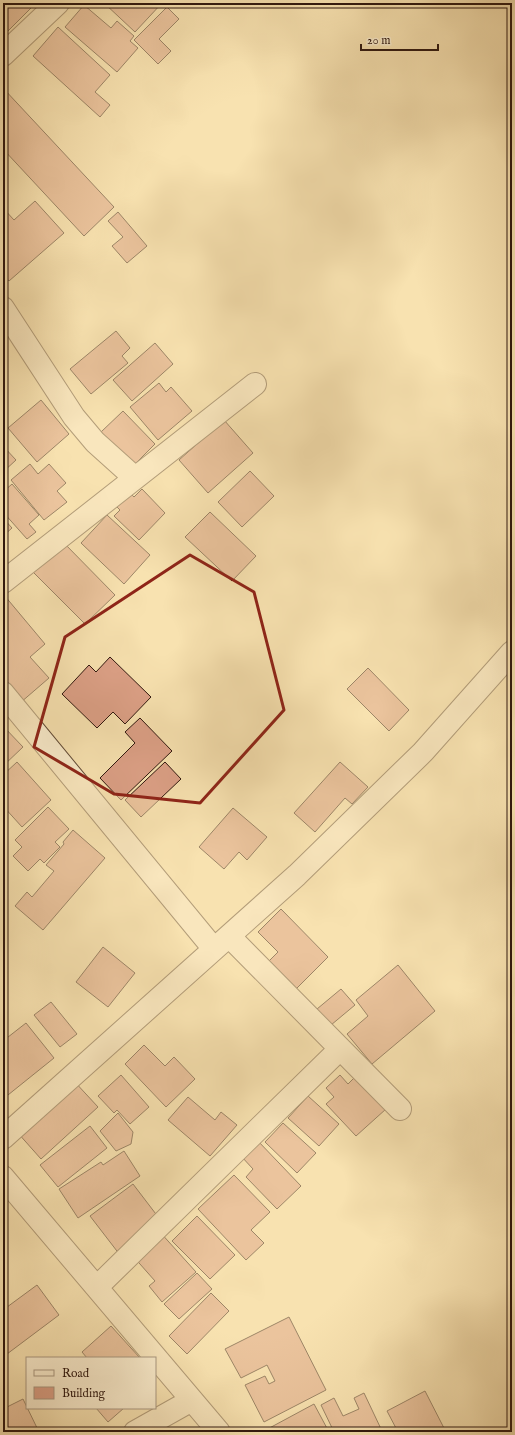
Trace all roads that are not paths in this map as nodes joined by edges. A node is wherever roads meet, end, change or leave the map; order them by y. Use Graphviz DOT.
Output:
graph roads {
  1 [pos="58,3"];
  2 [pos="3,55"];
  3 [pos="3,308"];
  4 [pos="255,384"];
  5 [pos="135,478"];
  6 [pos="3,582"];
  7 [pos="512,652"];
  8 [pos="3,693"];
  9 [pos="221,943"];
  10 [pos="340,1050"];
  11 [pos="400,1110"];
  12 [pos="3,1138"];
  13 [pos="3,1177"];
  14 [pos="97,1287"];
  15 [pos="156,1357"];
  16 [pos="156,1357"];
  17 [pos="192,1400"];
  18 [pos="135,1432"];
  19 [pos="219,1432"];
  1 -- 2 [label="street"];
  3 -- 5 [label="street"];
  4 -- 5 [label="street"];
  5 -- 6 [label="street"];
  7 -- 9 [label="street"];
  8 -- 9 [label="street"];
  9 -- 10 [label="street"];
  9 -- 12 [label="street"];
  10 -- 11 [label="street"];
  10 -- 14 [label="street"];
  13 -- 14 [label="street"];
  14 -- 15 [label="street"];
  16 -- 17 [label="street"];
  17 -- 18 [label="street"];
  17 -- 19 [label="street"];
}
